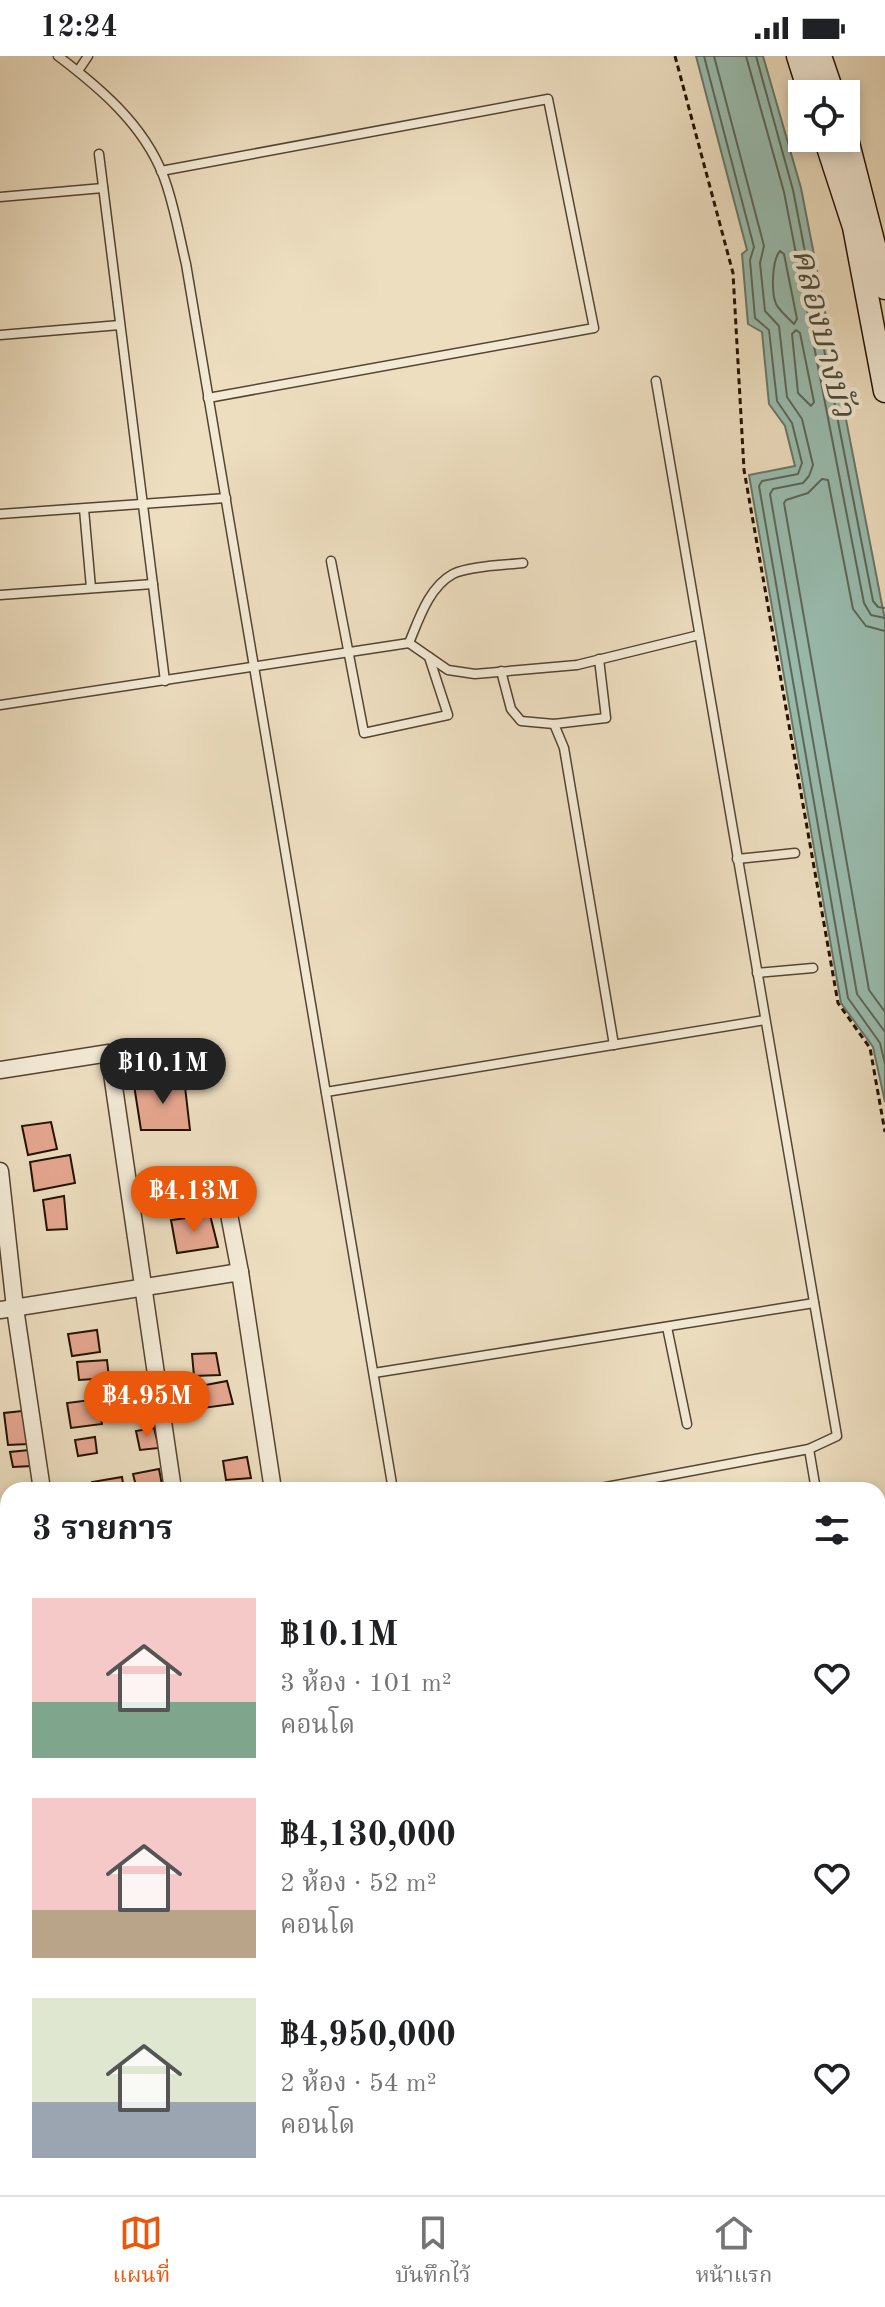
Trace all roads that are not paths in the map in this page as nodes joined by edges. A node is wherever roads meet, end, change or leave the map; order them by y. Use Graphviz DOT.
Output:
graph roads {
  1 [pos="58,56"];
  2 [pos="88,56"];
  3 [pos="798,56"];
  4 [pos="820,56"];
  5 [pos="78,71"];
  6 [pos="806,80"];
  7 [pos="828,80"];
  8 [pos="830,152"];
  9 [pos="850,152"];
  10 [pos="99,154"];
  11 [pos="161,171"];
  12 [pos="103,188"];
  13 [pos="0,197"];
  14 [pos="885,288"];
  15 [pos="120,325"];
  16 [pos="0,335"];
  17 [pos="656,381"];
  18 [pos="885,391"];
  19 [pos="208,398"];
  20 [pos="226,498"];
  21 [pos="143,505"];
  22 [pos="84,509"];
  23 [pos="0,514"];
  24 [pos="331,561"];
  25 [pos="523,563"];
  26 [pos="153,584"];
  27 [pos="91,588"];
  28 [pos="0,595"];
  29 [pos="699,635"];
  30 [pos="409,643"];
  31 [pos="347,653"];
  32 [pos="429,657"];
  33 [pos="599,659"];
  34 [pos="256,668"];
  35 [pos="501,671"];
  36 [pos="165,681"];
  37 [pos="0,705"];
  38 [pos="554,724"];
  39 [pos="795,853"];
  40 [pos="737,859"];
  41 [pos="813,968"];
  42 [pos="757,973"];
  43 [pos="765,1020"];
  44 [pos="614,1045"];
  45 [pos="0,1070"];
  46 [pos="326,1092"];
  47 [pos="0,1171"];
  48 [pos="224,1188"];
  49 [pos="240,1272"];
  50 [pos="143,1289"];
  51 [pos="814,1303"];
  52 [pos="8,1309"];
  53 [pos="667,1327"];
  54 [pos="374,1373"];
  55 [pos="687,1424"];
  56 [pos="809,1449"];
  57 [pos="40,1482"];
  58 [pos="172,1482"];
  59 [pos="272,1482"];
  60 [pos="392,1482"];
  61 [pos="633,1482"];
  62 [pos="815,1482"];
  1 -- 5 [label="lane"];
  2 -- 5 [label="lane"];
  3 -- 6 [label="main road"];
  4 -- 7 [label="main road"];
  5 -- 11 [label="lane"];
  8 -- 18 [label="main road"];
  9 -- 14 [label="main road"];
  10 -- 12 [label="lane"];
  11 -- 19 [label="lane"];
  11 -- 19 [label="lane"];
  12 -- 13 [label="lane"];
  12 -- 15 [label="lane"];
  15 -- 16 [label="lane"];
  15 -- 21 [label="lane"];
  17 -- 29 [label="lane"];
  19 -- 20 [label="lane"];
  20 -- 21 [label="lane"];
  20 -- 34 [label="lane"];
  21 -- 22 [label="lane"];
  21 -- 26 [label="lane"];
  22 -- 23 [label="lane"];
  22 -- 27 [label="lane"];
  24 -- 31 [label="lane"];
  25 -- 30 [label="lane"];
  26 -- 27 [label="lane"];
  26 -- 36 [label="lane"];
  27 -- 28 [label="lane"];
  29 -- 33 [label="lane"];
  29 -- 40 [label="lane"];
  30 -- 31 [label="lane"];
  30 -- 32 [label="lane"];
  31 -- 32 [label="lane"];
  31 -- 34 [label="lane"];
  32 -- 35 [label="lane"];
  33 -- 35 [label="lane"];
  33 -- 38 [label="lane"];
  34 -- 36 [label="lane"];
  34 -- 46 [label="lane"];
  35 -- 38 [label="lane"];
  36 -- 37 [label="lane"];
  38 -- 44 [label="lane"];
  39 -- 40 [label="lane"];
  40 -- 42 [label="lane"];
  41 -- 42 [label="lane"];
  42 -- 43 [label="lane"];
  43 -- 44 [label="lane"];
  43 -- 51 [label="lane"];
  44 -- 46 [label="lane"];
  45 -- 50 [label="street"];
  46 -- 54 [label="lane"];
  47 -- 52 [label="street"];
  48 -- 49 [label="street"];
  49 -- 50 [label="street"];
  49 -- 59 [label="street"];
  50 -- 52 [label="street"];
  50 -- 58 [label="street"];
  51 -- 53 [label="lane"];
  51 -- 56 [label="lane"];
  52 -- 57 [label="street"];
  53 -- 54 [label="lane"];
  53 -- 55 [label="lane"];
  54 -- 60 [label="lane"];
  56 -- 61 [label="lane"];
  56 -- 62 [label="lane"];
}
